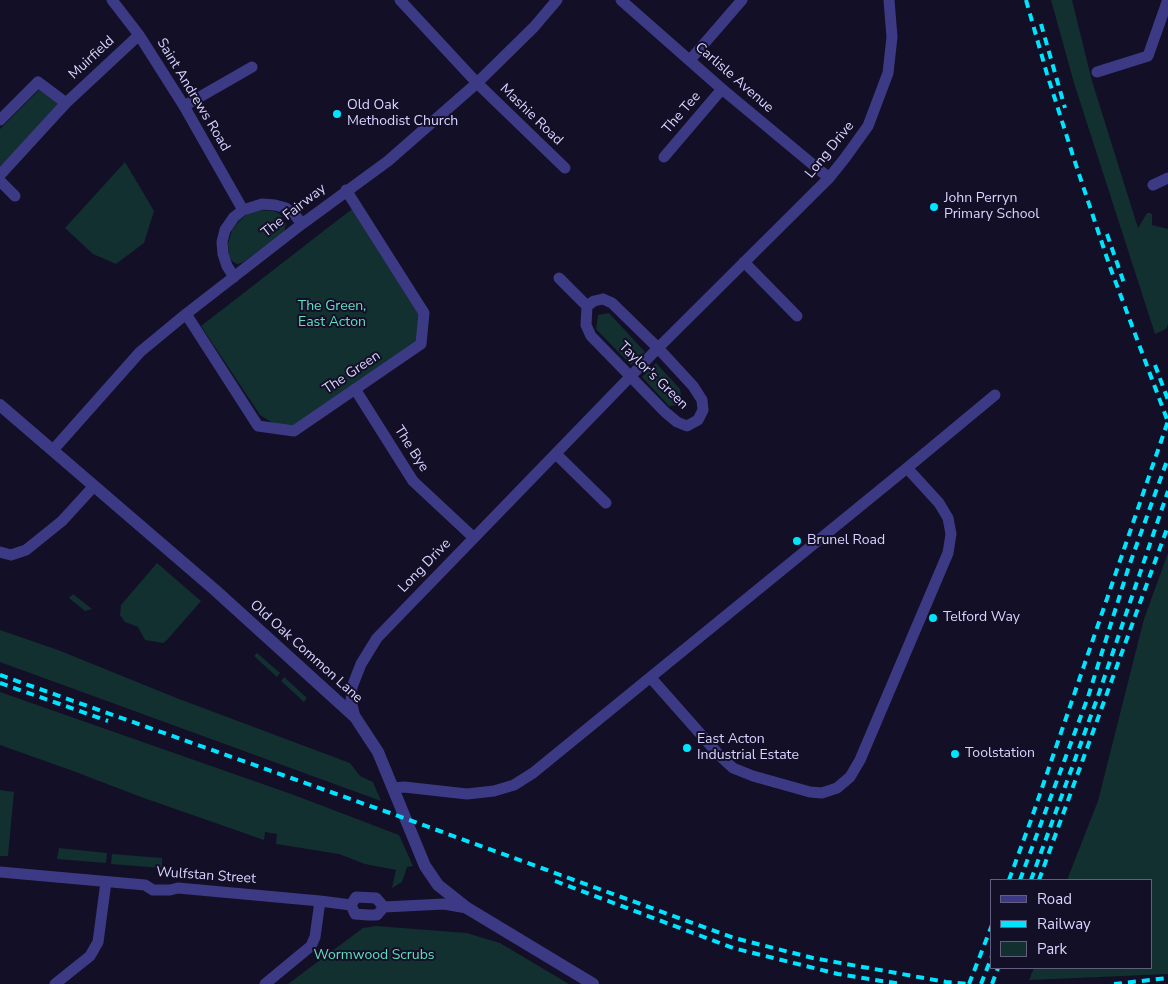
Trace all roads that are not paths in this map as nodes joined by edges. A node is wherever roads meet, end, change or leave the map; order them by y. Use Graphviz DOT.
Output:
graph roads {
  1 [pos="112,0"];
  2 [pos="400,0"];
  3 [pos="556,0"];
  4 [pos="621,0"];
  5 [pos="742,0"];
  6 [pos="889,0"];
  7 [pos="1166,1"];
  8 [pos="139,35"];
  9 [pos="690,60"];
  10 [pos="252,67"];
  11 [pos="1097,72"];
  12 [pos="477,83"];
  13 [pos="722,89"];
  14 [pos="66,103"];
  15 [pos="184,106"];
  16 [pos="0,120"];
  17 [pos="664,157"];
  18 [pos="565,168"];
  19 [pos="0,175"];
  20 [pos="829,178"];
  21 [pos="1168,178"];
  22 [pos="0,181"];
  23 [pos="1153,185"];
  24 [pos="346,190"];
  25 [pos="15,196"];
  26 [pos="243,210"];
  27 [pos="302,224"];
  28 [pos="744,262"];
  29 [pos="234,277"];
  30 [pos="559,278"];
  31 [pos="587,306"];
  32 [pos="186,314"];
  33 [pos="797,316"];
  34 [pos="658,348"];
  35 [pos="631,376"];
  36 [pos="355,389"];
  37 [pos="995,395"];
  38 [pos="0,405"];
  39 [pos="53,450"];
  40 [pos="556,454"];
  41 [pos="908,468"];
  42 [pos="94,486"];
  43 [pos="606,504"];
  44 [pos="473,537"];
  45 [pos="0,552"];
  46 [pos="650,678"];
  47 [pos="355,717"];
  48 [pos="393,788"];
  49 [pos="0,872"];
  50 [pos="106,882"];
  51 [pos="320,901"];
  52 [pos="351,905"];
  53 [pos="384,907"];
  54 [pos="467,908"];
  55 [pos="56,984"];
  56 [pos="265,984"];
  57 [pos="593,984"];
  1 -- 8 [label="street, Saint Andrews Road"];
  2 -- 12 [label="street, Mashie Road"];
  3 -- 12 [label="street, The Fairway"];
  4 -- 9 [label="street, Carlisle Avenue"];
  5 -- 9 [label="street"];
  6 -- 20 [label="street, Long Drive"];
  7 -- 11 [label="street"];
  8 -- 14 [label="street, Muirfield"];
  8 -- 15 [label="street, Saint Andrews Road"];
  9 -- 13 [label="street, Carlisle Avenue"];
  10 -- 15 [label="street"];
  12 -- 18 [label="street, Mashie Road"];
  12 -- 24 [label="street, The Fairway"];
  13 -- 17 [label="street, The Tee"];
  13 -- 20 [label="street, Carlisle Avenue"];
  14 -- 16 [label="street"];
  14 -- 19 [label="street, Muirfield"];
  15 -- 26 [label="street, Saint Andrews Road"];
  20 -- 28 [label="street, Long Drive"];
  21 -- 23 [label="street"];
  22 -- 25 [label="street"];
  24 -- 27 [label="street, The Fairway"];
  24 -- 36 [label="street, The Green"];
  26 -- 27 [label="street"];
  26 -- 29 [label="street"];
  27 -- 29 [label="street, The Fairway"];
  28 -- 33 [label="street"];
  28 -- 34 [label="street, Long Drive"];
  29 -- 32 [label="street, The Fairway"];
  30 -- 31 [label="street"];
  31 -- 34 [label="street, Taylor's Green"];
  31 -- 35 [label="street, Taylor's Green"];
  32 -- 36 [label="street, The Green"];
  32 -- 39 [label="street, The Fairway"];
  34 -- 35 [label="street, Long Drive"];
  34 -- 35 [label="street, Taylor's Green"];
  35 -- 40 [label="street, Long Drive"];
  36 -- 44 [label="street, The Bye"];
  37 -- 41 [label="street"];
  38 -- 39 [label="street, Old Oak Common Lane"];
  39 -- 42 [label="street, Old Oak Common Lane"];
  40 -- 43 [label="street"];
  40 -- 44 [label="street, Long Drive"];
  41 -- 46 [label="street"];
  41 -- 46 [label="street"];
  42 -- 45 [label="street"];
  42 -- 47 [label="street, Old Oak Common Lane"];
  44 -- 47 [label="street, Long Drive"];
  46 -- 48 [label="street"];
  47 -- 48 [label="street, Old Oak Common Lane"];
  48 -- 54 [label="street, Old Oak Common Lane"];
  49 -- 50 [label="street, Wulfstan Street"];
  50 -- 51 [label="street, Wulfstan Street"];
  50 -- 55 [label="street"];
  51 -- 52 [label="street, Wulfstan Street"];
  51 -- 56 [label="street"];
  52 -- 53 [label="street, Wulfstan Street"];
  52 -- 53 [label="street, Wulfstan Street"];
  53 -- 54 [label="street, Wulfstan Street"];
  54 -- 57 [label="street, Old Oak Common Lane"];
}
